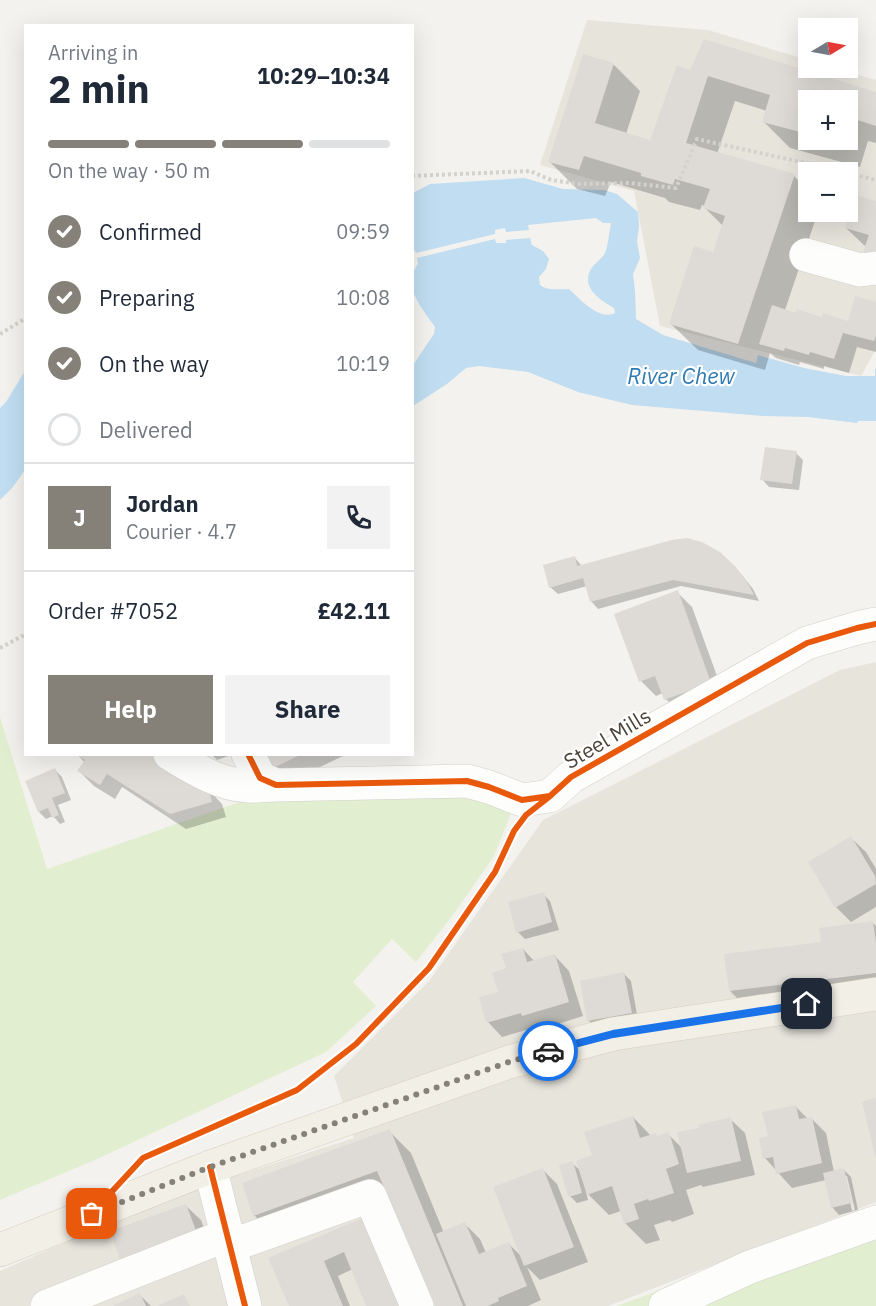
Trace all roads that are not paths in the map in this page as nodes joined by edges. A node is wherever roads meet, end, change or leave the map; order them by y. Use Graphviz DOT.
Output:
graph roads {
  1 [pos="806,255"];
  2 [pos="876,268"];
  3 [pos="876,624"];
  4 [pos="173,756"];
  5 [pos="249,756"];
  6 [pos="276,785"];
  7 [pos="876,994"];
  8 [pos="210,1167"];
  9 [pos="876,1222"];
  10 [pos="229,1241"];
  11 [pos="0,1250"];
  12 [pos="47,1306"];
  13 [pos="245,1306"];
  14 [pos="417,1306"];
  15 [pos="665,1306"];
  1 -- 2 [label="street"];
  3 -- 6 [label="street, Steel Mills"];
  4 -- 6 [label="street, Steel Mills"];
  5 -- 6 [label="street"];
  7 -- 8 [label="main road"];
  8 -- 10 [label="street"];
  8 -- 11 [label="main road"];
  9 -- 15 [label="street"];
  10 -- 12 [label="street"];
  10 -- 13 [label="street"];
  10 -- 14 [label="street"];
}
